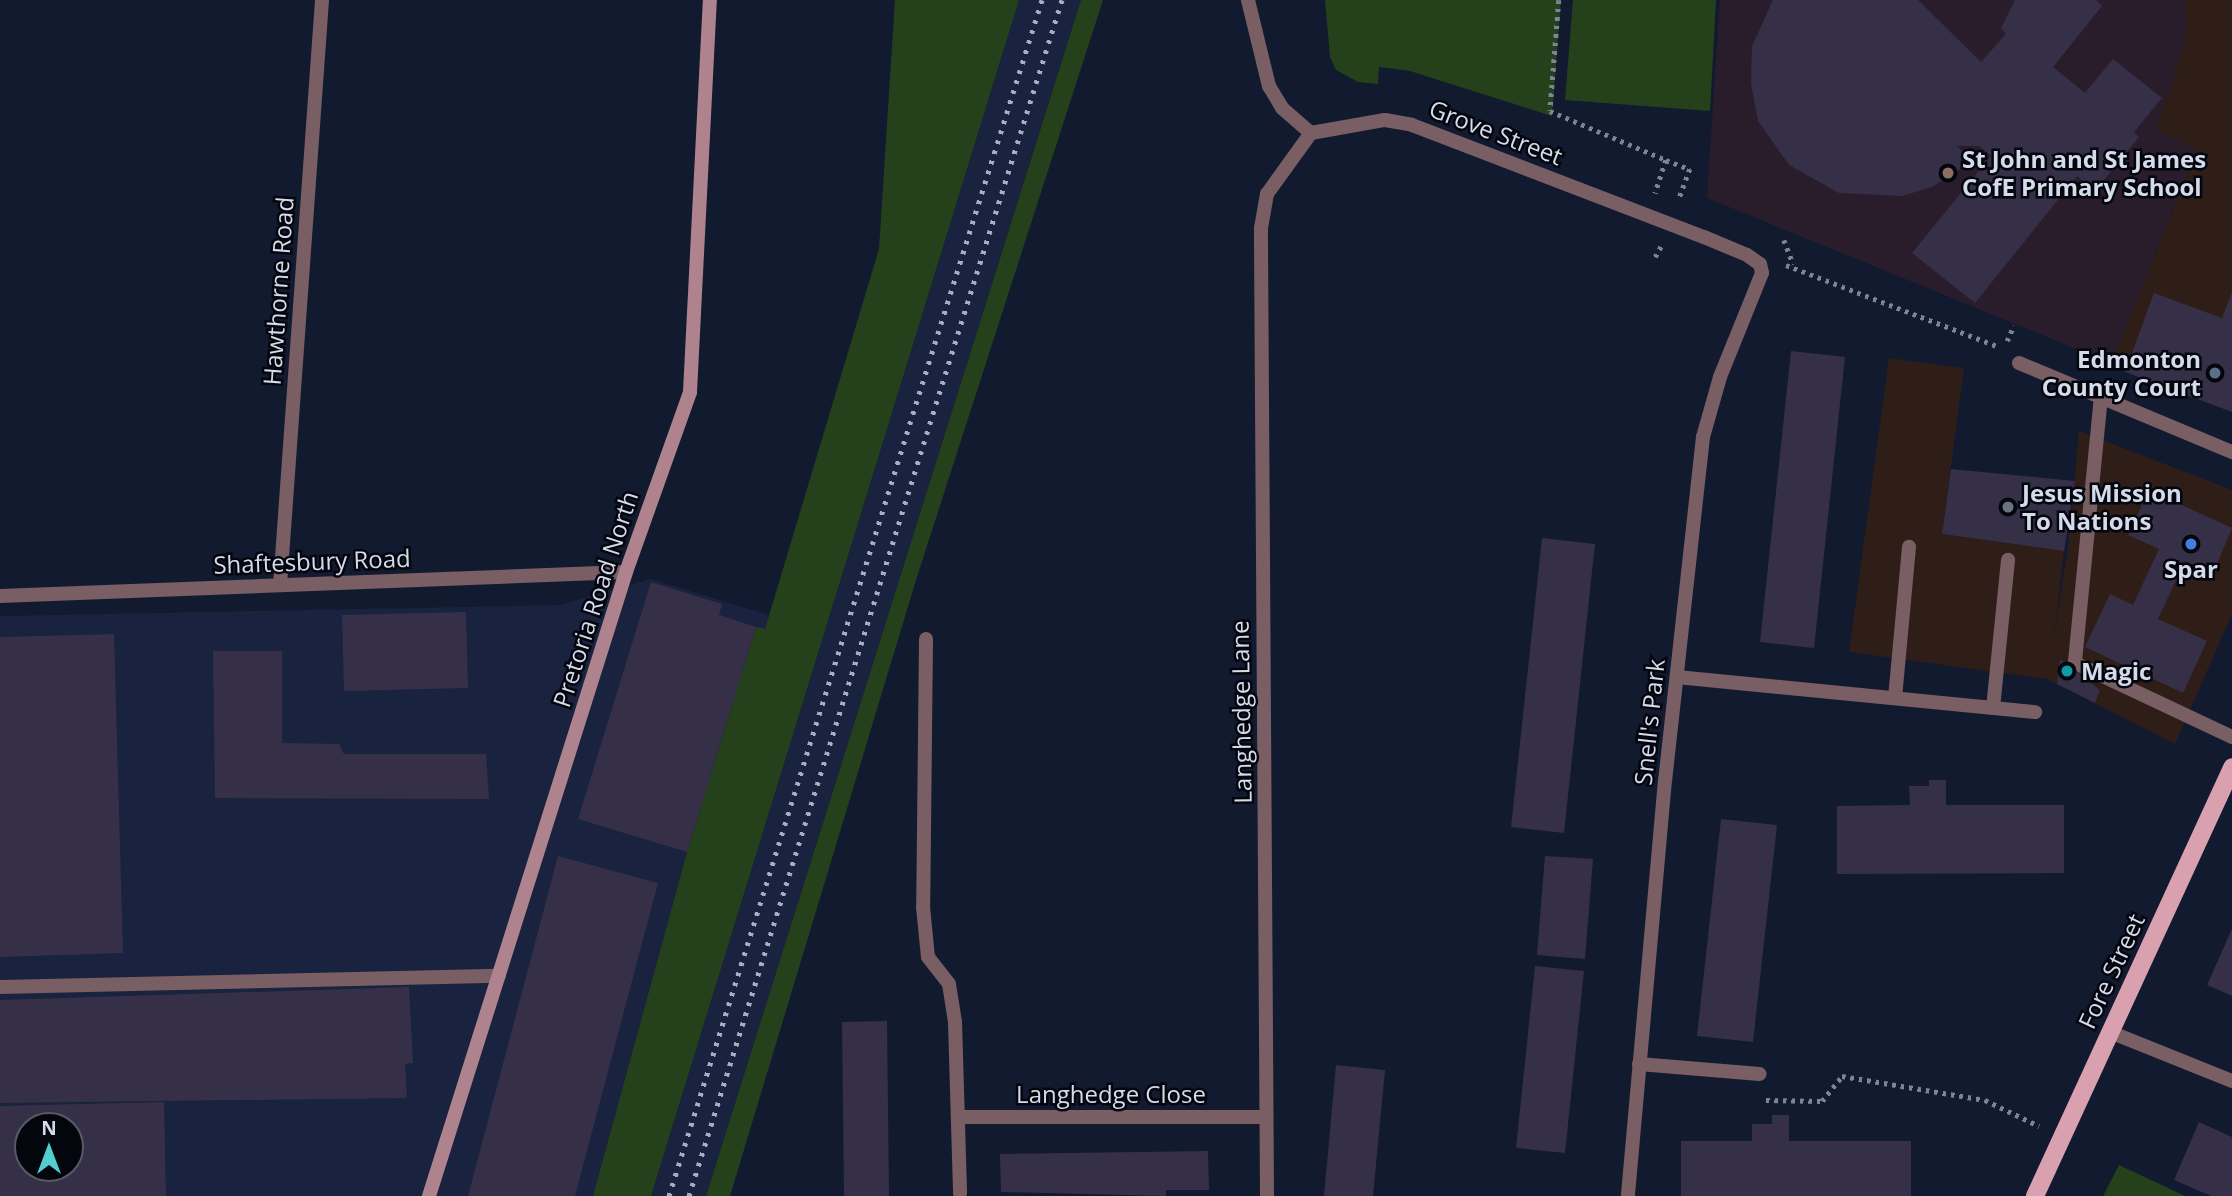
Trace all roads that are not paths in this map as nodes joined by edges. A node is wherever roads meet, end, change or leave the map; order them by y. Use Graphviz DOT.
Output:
graph roads {
  1 [pos="322,0"];
  2 [pos="710,0"];
  3 [pos="1248,0"];
  4 [pos="1311,133"];
  5 [pos="1760,264"];
  6 [pos="2019,363"];
  7 [pos="2101,396"];
  8 [pos="2232,452"];
  9 [pos="1909,547"];
  10 [pos="2008,560"];
  11 [pos="626,572"];
  12 [pos="280,585"];
  13 [pos="0,596"];
  14 [pos="926,639"];
  15 [pos="1677,677"];
  16 [pos="1895,698"];
  17 [pos="1993,708"];
  18 [pos="2035,712"];
  19 [pos="2232,737"];
  20 [pos="2232,767"];
  21 [pos="499,976"];
  22 [pos="0,988"];
  23 [pos="2110,1032"];
  24 [pos="1639,1064"];
  25 [pos="1760,1074"];
  26 [pos="2232,1082"];
  27 [pos="958,1117"];
  28 [pos="1263,1117"];
  29 [pos="960,1193"];
  30 [pos="429,1196"];
  31 [pos="1267,1196"];
  32 [pos="1628,1196"];
  33 [pos="2035,1196"];
  1 -- 12 [label="street, Hawthorne Road"];
  2 -- 11 [label="street, Pretoria Road North"];
  3 -- 4 [label="street"];
  4 -- 5 [label="street, Grove Street"];
  4 -- 28 [label="street, Langhedge Lane"];
  5 -- 15 [label="street, Snell's Park"];
  6 -- 7 [label="street"];
  7 -- 8 [label="street"];
  7 -- 19 [label="street"];
  9 -- 16 [label="street"];
  10 -- 17 [label="street"];
  11 -- 12 [label="street, Shaftesbury Road"];
  11 -- 21 [label="street, Pretoria Road North"];
  12 -- 13 [label="street, Shaftesbury Road"];
  14 -- 27 [label="street"];
  15 -- 16 [label="street"];
  15 -- 24 [label="street, Snell's Park"];
  16 -- 17 [label="street"];
  17 -- 18 [label="street"];
  20 -- 23 [label="main road, Fore Street"];
  21 -- 22 [label="street"];
  21 -- 30 [label="street, Pretoria Road North"];
  23 -- 26 [label="street"];
  23 -- 33 [label="main road, Fore Street"];
  24 -- 25 [label="street"];
  24 -- 32 [label="street, Snell's Park"];
  27 -- 28 [label="street, Langhedge Close"];
  27 -- 29 [label="street"];
  28 -- 31 [label="street, Langhedge Lane"];
}
